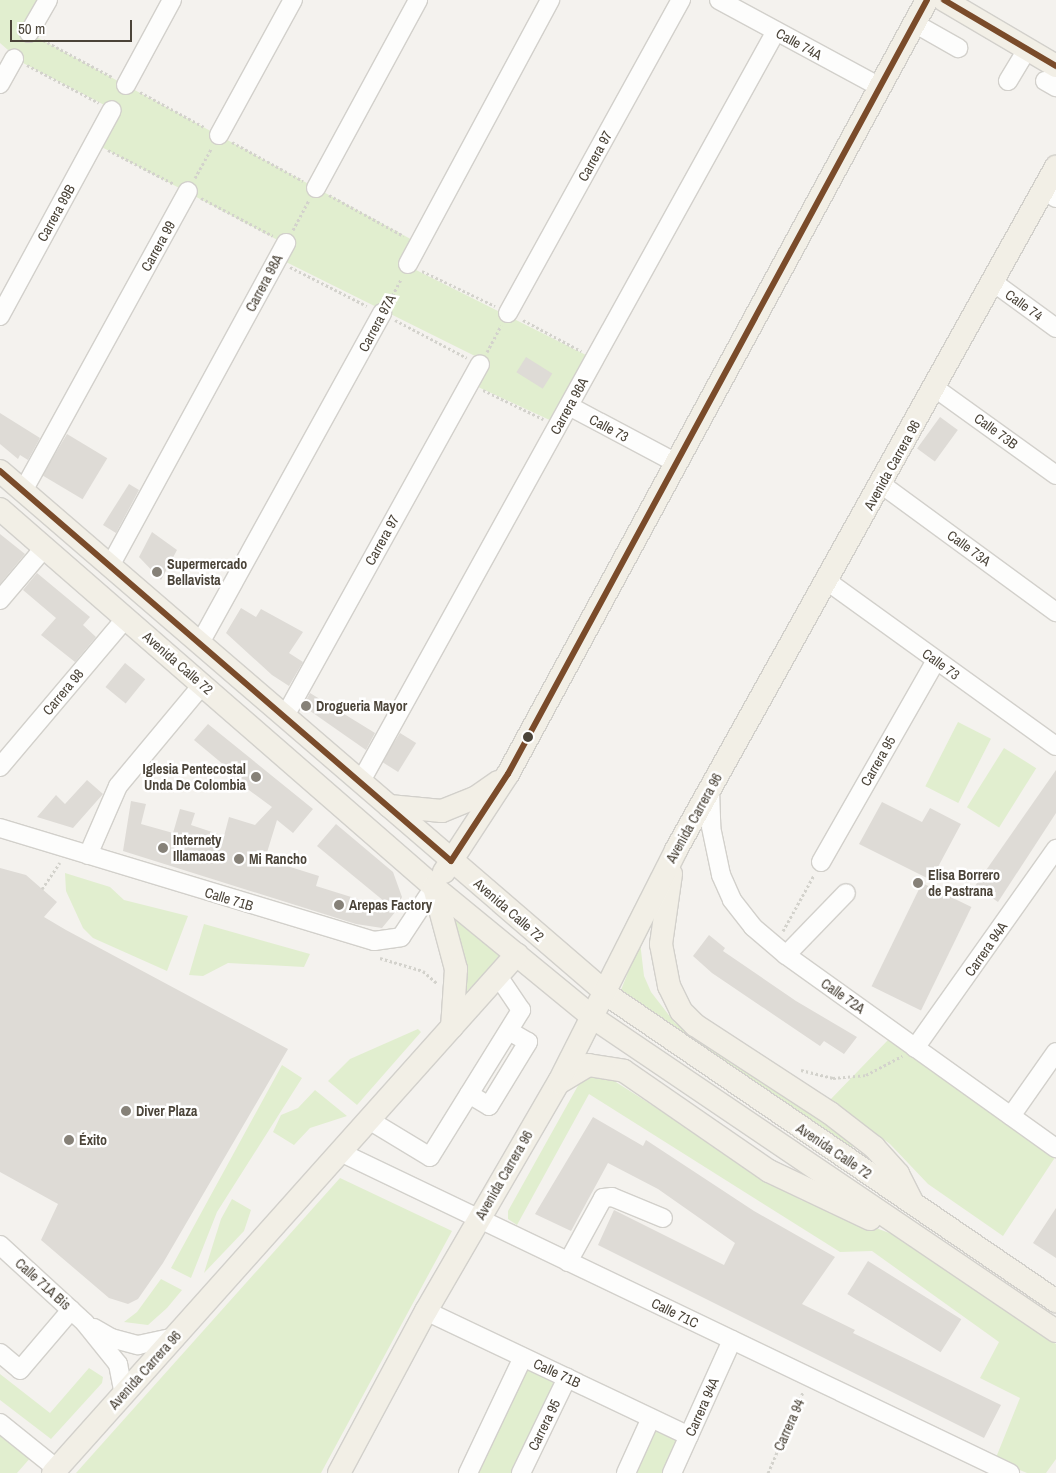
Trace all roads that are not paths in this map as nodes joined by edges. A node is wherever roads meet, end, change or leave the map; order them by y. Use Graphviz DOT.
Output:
graph roads {
  1 [pos="48,0"];
  2 [pos="172,0"];
  3 [pos="293,0"];
  4 [pos="418,0"];
  5 [pos="550,0"];
  6 [pos="681,0"];
  7 [pos="720,0"];
  8 [pos="926,0"];
  9 [pos="944,0"];
  10 [pos="914,23"];
  11 [pos="776,31"];
  12 [pos="29,33"];
  13 [pos="958,48"];
  14 [pos="1027,49"];
  15 [pos="14,59"];
  16 [pos="1052,78"];
  17 [pos="1008,81"];
  18 [pos="0,84"];
  19 [pos="126,85"];
  20 [pos="880,87"];
  21 [pos="112,110"];
  22 [pos="219,135"];
  23 [pos="1056,167"];
  24 [pos="316,188"];
  25 [pos="188,191"];
  26 [pos="1050,194"];
  27 [pos="286,242"];
  28 [pos="408,264"];
  29 [pos="993,282"];
  30 [pos="508,313"];
  31 [pos="382,314"];
  32 [pos="0,316"];
  33 [pos="1056,328"];
  34 [pos="480,364"];
  35 [pos="935,388"];
  36 [pos="569,406"];
  37 [pos="676,464"];
  38 [pos="0,471"];
  39 [pos="1056,475"];
  40 [pos="882,484"];
  41 [pos="23,491"];
  42 [pos="0,509"];
  43 [pos="45,547"];
  44 [pos="110,566"];
  45 [pos="827,581"];
  46 [pos="0,600"];
  47 [pos="1056,612"];
  48 [pos="126,618"];
  49 [pos="200,643"];
  50 [pos="936,660"];
  51 [pos="203,684"];
  52 [pos="285,716"];
  53 [pos="1056,746"];
  54 [pos="0,767"];
  55 [pos="508,774"];
  56 [pos="361,781"];
  57 [pos="710,789"];
  58 [pos="389,806"];
  59 [pos="0,828"];
  60 [pos="676,850"];
  61 [pos="1056,850"];
  62 [pos="88,855"];
  63 [pos="451,861"];
  64 [pos="821,862"];
  65 [pos="434,887"];
  66 [pos="846,893"];
  67 [pos="780,951"];
  68 [pos="517,954"];
  69 [pos="498,976"];
  70 [pos="604,992"];
  71 [pos="592,1017"];
  72 [pos="452,1027"];
  73 [pos="915,1048"];
  74 [pos="1056,1052"];
  75 [pos="559,1082"];
  76 [pos="1010,1116"];
  77 [pos="369,1120"];
  78 [pos="1056,1148"];
  79 [pos="340,1152"];
  80 [pos="914,1205"];
  81 [pos="663,1218"];
  82 [pos="478,1219"];
  83 [pos="920,1241"];
  84 [pos="0,1246"];
  85 [pos="571,1257"];
  86 [pos="1056,1301"];
  87 [pos="71,1310"];
  88 [pos="426,1310"];
  89 [pos="85,1323"];
  90 [pos="1056,1331"];
  91 [pos="176,1336"];
  92 [pos="732,1340"];
  93 [pos="0,1353"];
  94 [pos="523,1357"];
  95 [pos="567,1378"];
  96 [pos="124,1394"];
  97 [pos="651,1418"];
  98 [pos="0,1422"];
  99 [pos="689,1436"];
  100 [pos="58,1472"];
  101 [pos="339,1473"];
  102 [pos="468,1473"];
  103 [pos="521,1473"];
  104 [pos="626,1473"];
  105 [pos="672,1473"];
  106 [pos="1010,1473"];
  1 -- 12 [label="street"];
  2 -- 19 [label="street"];
  3 -- 22 [label="street"];
  4 -- 24 [label="street"];
  5 -- 28 [label="street"];
  6 -- 30 [label="street, Carrera 97"];
  7 -- 11 [label="street, Calle 74A"];
  8 -- 10 [label="main road"];
  9 -- 14 [label="main road"];
  10 -- 13 [label="street"];
  10 -- 20 [label="main road"];
  11 -- 20 [label="street, Calle 74A"];
  11 -- 36 [label="street, Carrera 96A"];
  14 -- 16 [label="main road"];
  14 -- 17 [label="street"];
  15 -- 18 [label="street"];
  20 -- 37 [label="main road"];
  21 -- 32 [label="street, Carrera 99B"];
  23 -- 26 [label="main road, Avenida Carrera 96"];
  25 -- 41 [label="street, Carrera 99"];
  26 -- 29 [label="main road, Avenida Carrera 96"];
  27 -- 44 [label="street, Carrera 98A"];
  29 -- 33 [label="street, Calle 74"];
  29 -- 35 [label="main road, Avenida Carrera 96"];
  31 -- 49 [label="street, Carrera 97A"];
  34 -- 52 [label="street, Carrera 97"];
  35 -- 39 [label="street, Calle 73B"];
  35 -- 40 [label="main road, Avenida Carrera 96"];
  36 -- 37 [label="street, Calle 73"];
  36 -- 56 [label="street, Carrera 96A"];
  37 -- 55 [label="main road"];
  38 -- 41 [label="main road, Avenida Calle 72"];
  40 -- 45 [label="main road, Avenida Carrera 96"];
  40 -- 47 [label="street, Calle 73A"];
  41 -- 44 [label="main road, Avenida Calle 72"];
  42 -- 43 [label="main road, Avenida Calle 72"];
  43 -- 46 [label="street"];
  43 -- 48 [label="main road, Avenida Calle 72"];
  44 -- 49 [label="main road, Avenida Calle 72"];
  45 -- 50 [label="street, Calle 73"];
  45 -- 57 [label="main road, Avenida Carrera 96"];
  48 -- 51 [label="main road, Avenida Calle 72"];
  48 -- 54 [label="street, Carrera 98"];
  49 -- 52 [label="main road, Avenida Calle 72"];
  50 -- 53 [label="street, Calle 73"];
  50 -- 64 [label="street, Carrera 95"];
  51 -- 62 [label="street"];
  51 -- 65 [label="main road, Avenida Calle 72"];
  52 -- 56 [label="main road, Avenida Calle 72"];
  55 -- 58 [label="main road"];
  55 -- 63 [label="main road"];
  56 -- 58 [label="main road, Avenida Calle 72"];
  57 -- 60 [label="main road, Avenida Carrera 96"];
  57 -- 67 [label="street, Calle 72A"];
  58 -- 63 [label="main road, Avenida Calle 72"];
  59 -- 62 [label="street, Calle 71B"];
  60 -- 70 [label="main road, Avenida Carrera 96"];
  60 -- 80 [label="main road"];
  61 -- 73 [label="street, Carrera 94A"];
  62 -- 65 [label="street, Calle 71B"];
  63 -- 65 [label="main road"];
  63 -- 70 [label="main road, Avenida Calle 72"];
  65 -- 68 [label="main road, Avenida Calle 72"];
  65 -- 72 [label="main road"];
  66 -- 67 [label="street"];
  67 -- 73 [label="street, Calle 72A"];
  68 -- 69 [label="main road, Avenida Carrera 96"];
  68 -- 71 [label="main road, Avenida Calle 72"];
  69 -- 72 [label="main road, Avenida Carrera 96"];
  69 -- 77 [label="street"];
  70 -- 71 [label="main road, Avenida Carrera 96"];
  70 -- 80 [label="main road, Avenida Calle 72"];
  71 -- 75 [label="main road, Avenida Carrera 96"];
  71 -- 83 [label="main road, Avenida Calle 72"];
  72 -- 77 [label="main road, Avenida Carrera 96"];
  73 -- 76 [label="street, Calle 72A"];
  74 -- 76 [label="street"];
  75 -- 82 [label="main road, Avenida Carrera 96"];
  75 -- 83 [label="main road"];
  76 -- 78 [label="street, Calle 72A"];
  77 -- 79 [label="main road, Avenida Carrera 96"];
  79 -- 82 [label="street, Calle 71C"];
  79 -- 91 [label="main road, Avenida Carrera 96"];
  80 -- 86 [label="main road, Avenida Calle 72"];
  81 -- 85 [label="street"];
  82 -- 85 [label="street, Calle 71C"];
  82 -- 88 [label="main road, Avenida Carrera 96"];
  83 -- 90 [label="main road, Avenida Calle 72"];
  84 -- 87 [label="street, Calle 71A Bis"];
  85 -- 92 [label="street, Calle 71C"];
  87 -- 89 [label="street, Calle 71A Bis"];
  87 -- 93 [label="street"];
  88 -- 94 [label="street, Calle 71B"];
  88 -- 101 [label="main road, Avenida Carrera 96"];
  89 -- 91 [label="street, Calle 71A Bis"];
  89 -- 96 [label="street, Calle 71A Bis"];
  91 -- 96 [label="main road, Avenida Carrera 96"];
  92 -- 99 [label="street, Carrera 94A"];
  92 -- 106 [label="street, Calle 71C"];
  94 -- 95 [label="street, Calle 71B"];
  94 -- 102 [label="street"];
  95 -- 97 [label="street, Calle 71B"];
  95 -- 103 [label="street, Carrera 95"];
  96 -- 100 [label="main road, Avenida Carrera 96"];
  97 -- 99 [label="street, Calle 71B"];
  97 -- 104 [label="street"];
  98 -- 100 [label="street"];
  99 -- 105 [label="street, Carrera 94A"];
}
